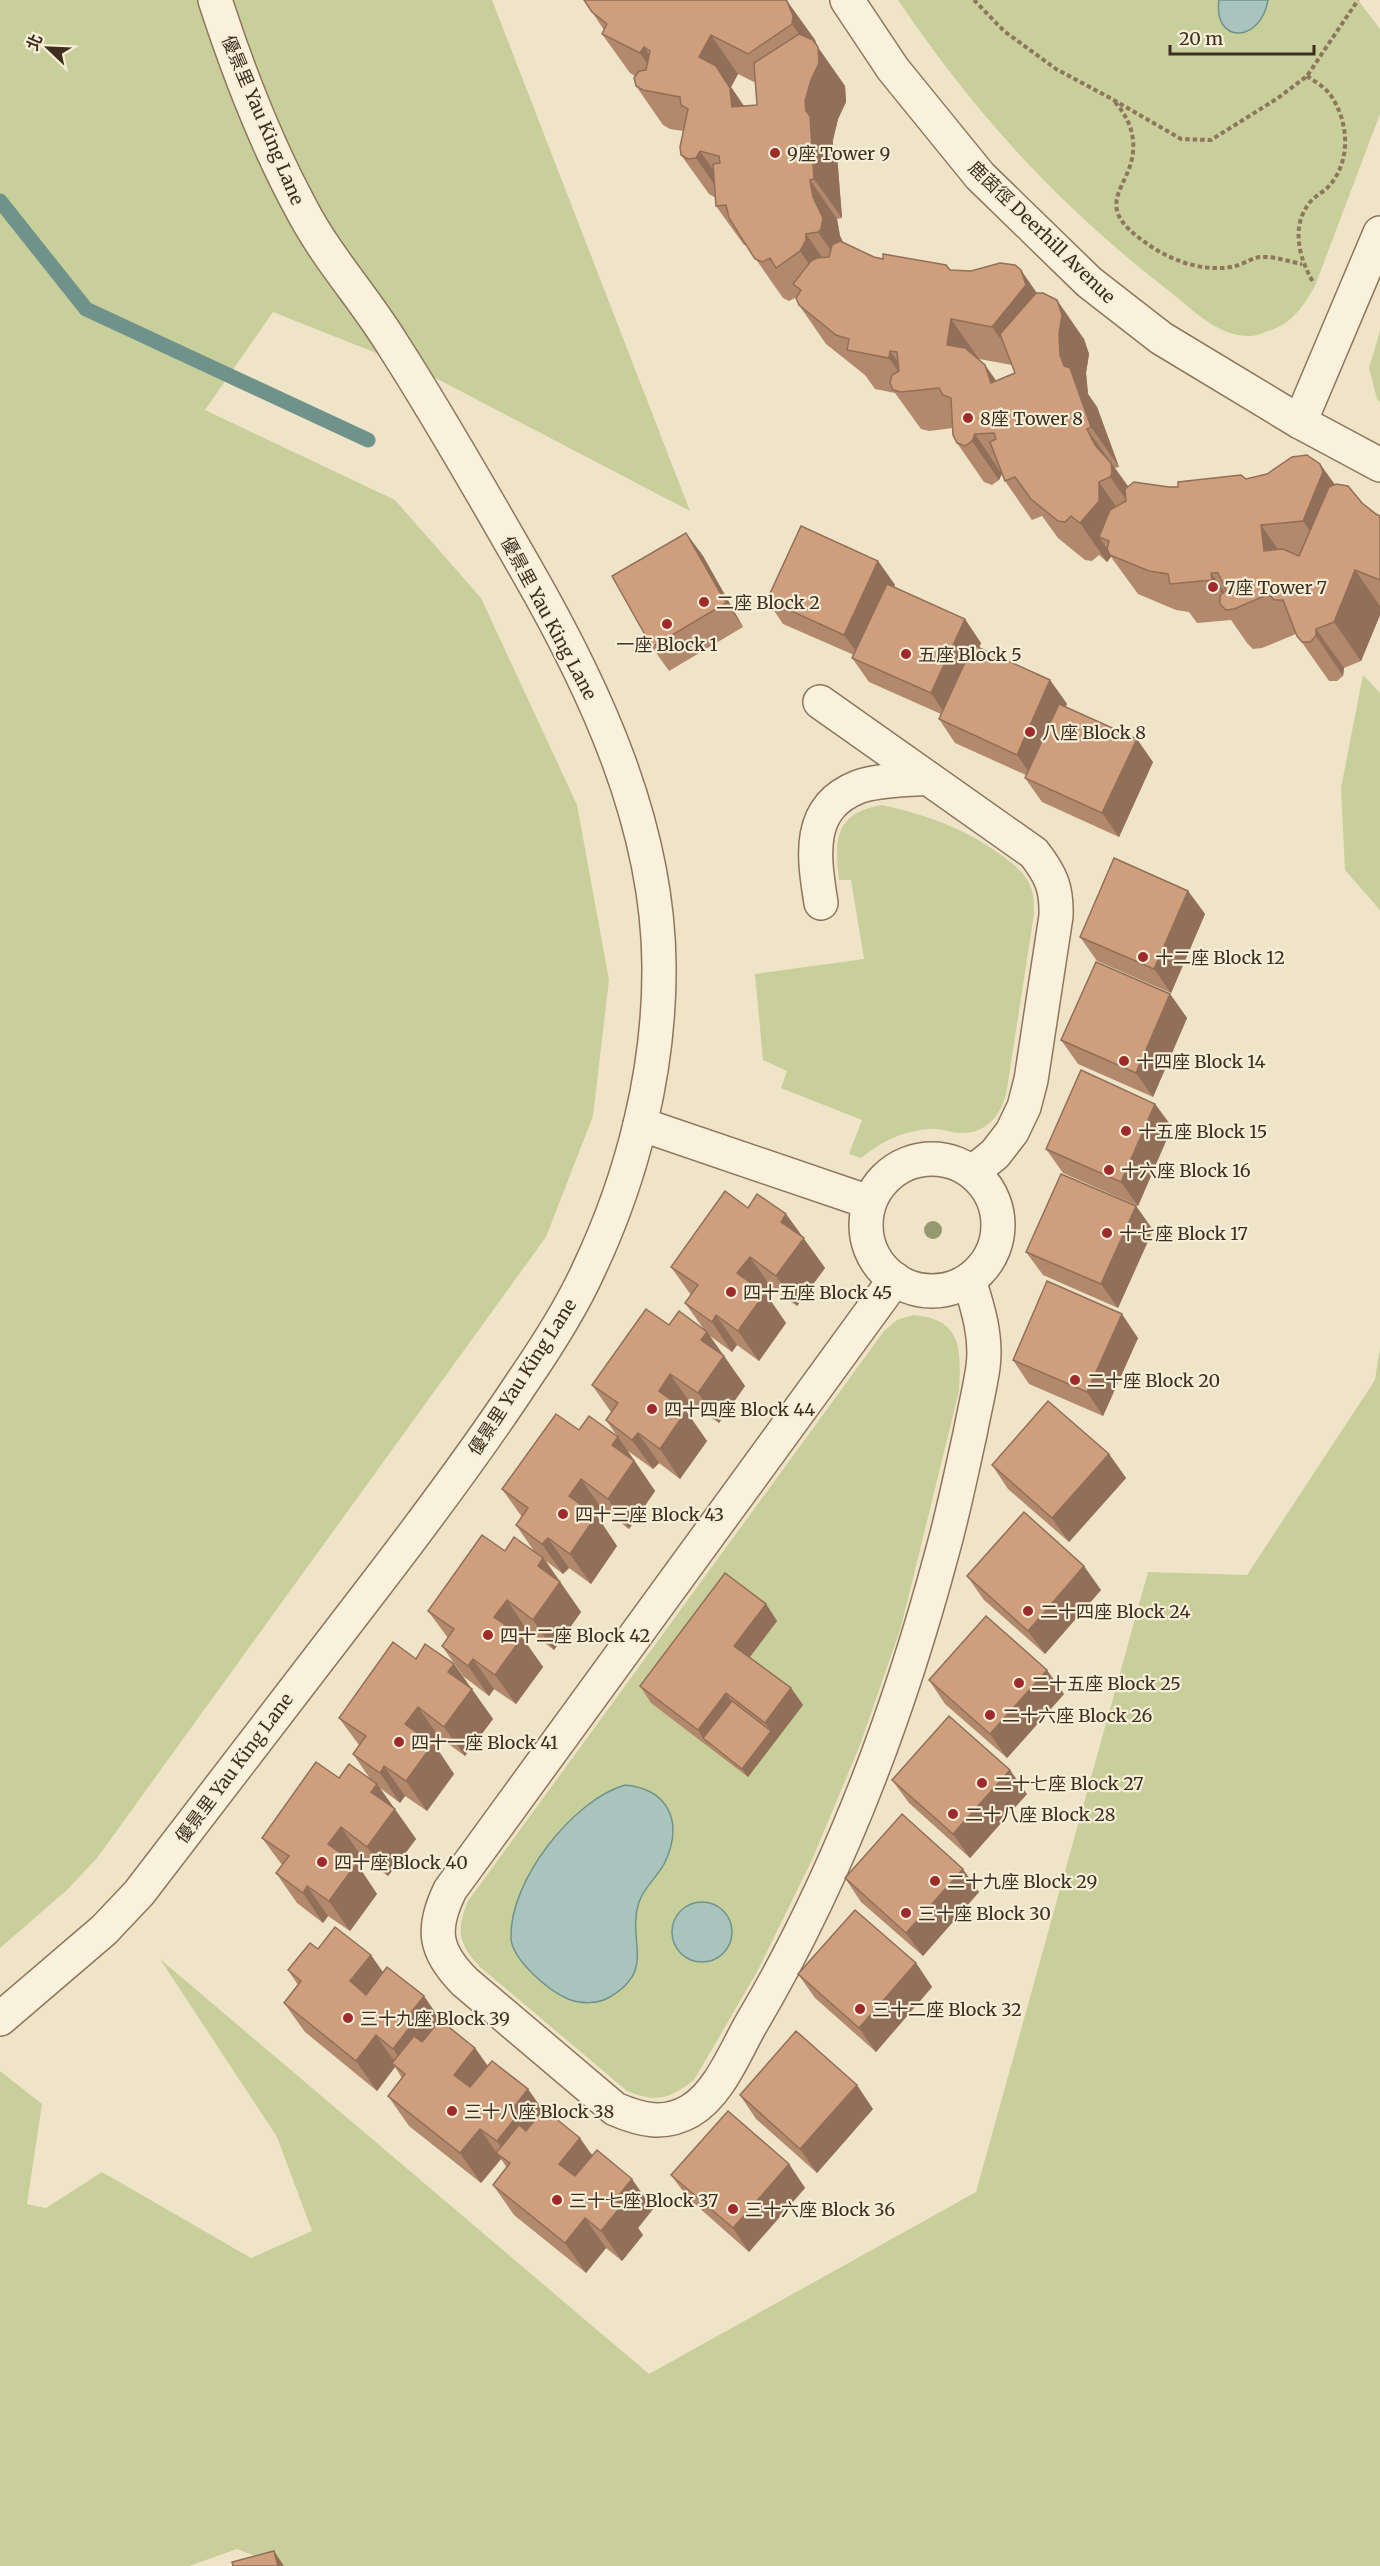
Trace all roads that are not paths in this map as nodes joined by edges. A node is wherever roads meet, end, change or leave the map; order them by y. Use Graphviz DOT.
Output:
graph roads {
  1 [pos="215,0"];
  2 [pos="848,0"];
  3 [pos="1380,233"];
  4 [pos="1300,422"];
  5 [pos="1380,465"];
  6 [pos="820,702"];
  7 [pos="927,778"];
  8 [pos="820,903"];
  9 [pos="640,1124"];
  10 [pos="973,1172"];
  11 [pos="869,1202"];
  12 [pos="895,1280"];
  13 [pos="969,1280"];
  14 [pos="0,2019"];
  1 -- 9 [label="street, 優景里 Yau King Lane"];
  2 -- 4 [label="street, 鹿茵徑 Deerhill Avenue"];
  3 -- 4 [label="street"];
  4 -- 5 [label="street, 鹿茵徑 Deerhill Avenue"];
  6 -- 7 [label="street"];
  7 -- 8 [label="street"];
  7 -- 10 [label="street"];
  9 -- 11 [label="street"];
  9 -- 14 [label="street, 優景里 Yau King Lane"];
  10 -- 11 [label="street"];
  10 -- 13 [label="street"];
  11 -- 12 [label="street"];
  12 -- 13 [label="street"];
  12 -- 13 [label="street"];
}
